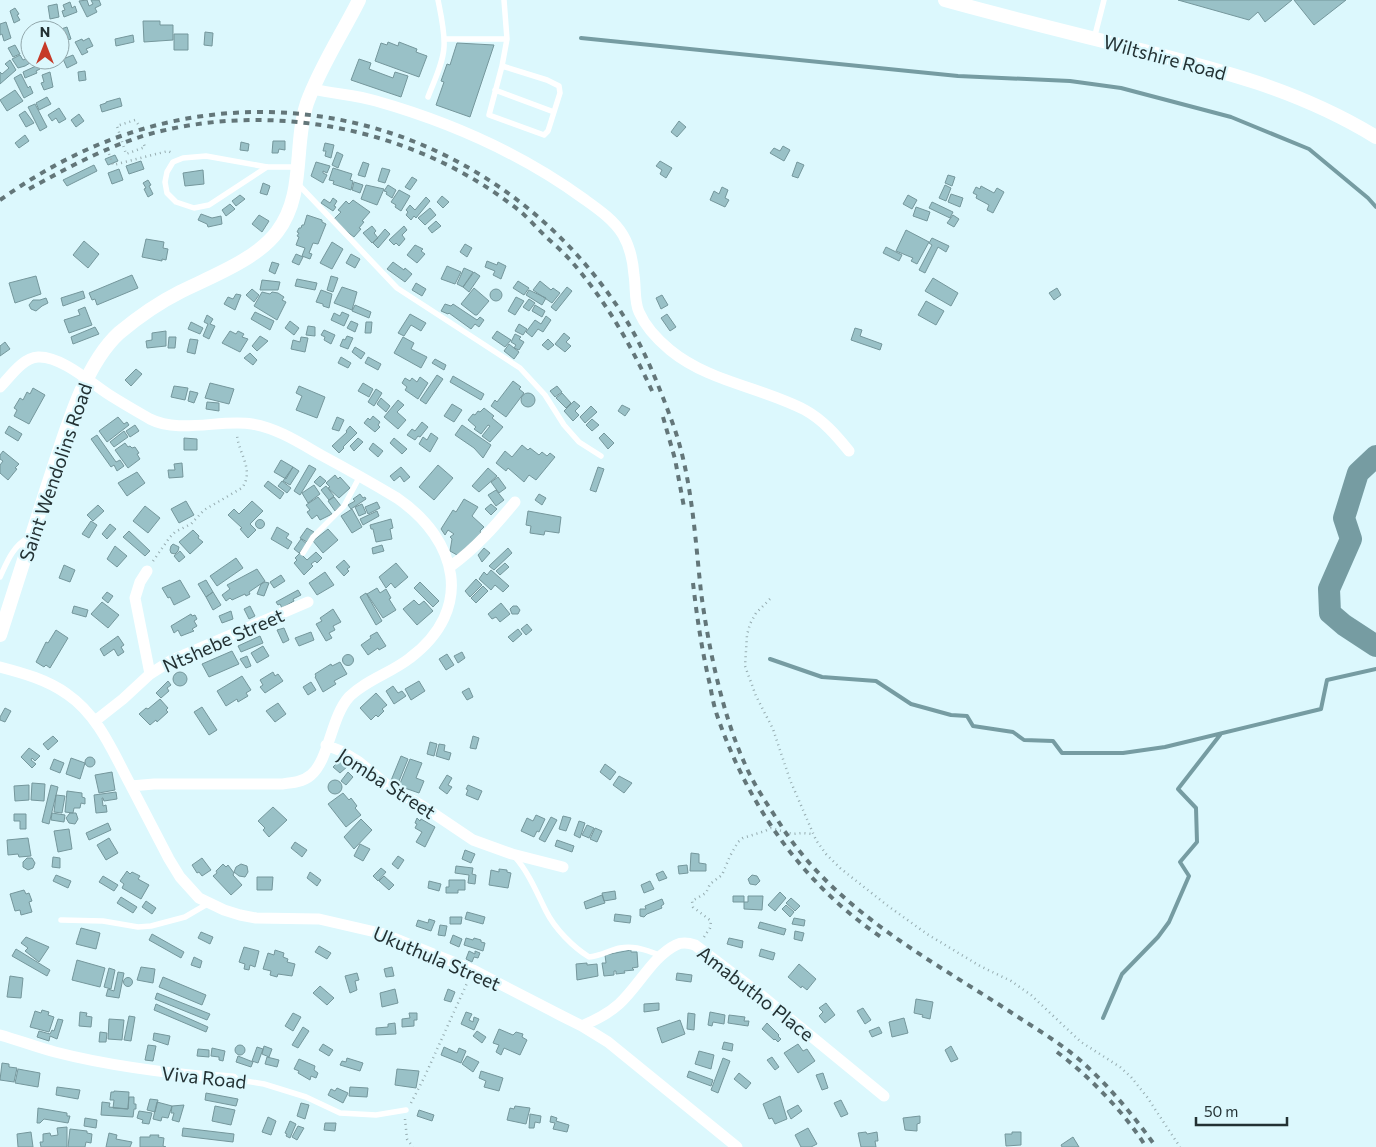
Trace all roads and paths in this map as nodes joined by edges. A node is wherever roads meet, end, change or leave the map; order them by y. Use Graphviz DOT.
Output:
graph roads {
  1 [pos="359,0"];
  2 [pos="438,0"];
  3 [pos="504,0"];
  4 [pos="945,0"];
  5 [pos="1104,0"];
  6 [pos="444,39"];
  7 [pos="507,39"];
  8 [pos="1094,39"];
  9 [pos="502,66"];
  10 [pos="313,89"];
  11 [pos="495,90"];
  12 [pos="428,96"];
  13 [pos="554,112"];
  14 [pos="138,124"];
  15 [pos="1376,137"];
  16 [pos="143,142"];
  17 [pos="109,154"];
  18 [pos="183,158"];
  19 [pos="267,167"];
  20 [pos="299,167"];
  21 [pos="297,184"];
  22 [pos="87,378"];
  23 [pos="0,386"];
  24 [pos="239,423"];
  25 [pos="849,450"];
  26 [pos="602,456"];
  27 [pos="360,476"];
  28 [pos="516,502"];
  29 [pos="32,536"];
  30 [pos="303,553"];
  31 [pos="451,566"];
  32 [pos="147,571"];
  33 [pos="0,577"];
  34 [pos="770,599"];
  35 [pos="308,602"];
  36 [pos="0,635"];
  37 [pos="0,667"];
  38 [pos="150,674"];
  39 [pos="95,721"];
  40 [pos="326,745"];
  41 [pos="131,786"];
  42 [pos="813,834"];
  43 [pos="512,854"];
  44 [pos="563,867"];
  45 [pos="209,903"];
  46 [pos="61,920"];
  47 [pos="695,945"];
  48 [pos="661,956"];
  49 [pos="472,970"];
  50 [pos="582,1026"];
  51 [pos="0,1034"];
  52 [pos="233,1079"];
  53 [pos="884,1096"];
  54 [pos="406,1110"];
  55 [pos="413,1147"];
  56 [pos="737,1147"];
  57 [pos="1180,1147"];
  1 -- 10 [label="street, Saint Wendolins Road"];
  2 -- 6 [label="lane"];
  3 -- 7 [label="lane"];
  4 -- 8 [label="street, Wiltshire Road"];
  5 -- 8 [label="lane"];
  6 -- 7 [label="lane"];
  6 -- 12 [label="lane"];
  7 -- 9 [label="lane"];
  8 -- 15 [label="street, Wiltshire Road"];
  9 -- 11 [label="lane"];
  9 -- 13 [label="lane"];
  10 -- 20 [label="street, Saint Wendolins Road"];
  10 -- 25 [label="street"];
  11 -- 13 [label="lane"];
  11 -- 13 [label="lane"];
  14 -- 16 [label="path"];
  17 -- 18 [label="path"];
  18 -- 19 [label="lane"];
  18 -- 19 [label="lane"];
  19 -- 20 [label="lane"];
  20 -- 21 [label="street, Saint Wendolins Road"];
  21 -- 22 [label="street, Saint Wendolins Road"];
  21 -- 26 [label="lane"];
  22 -- 23 [label="street"];
  22 -- 24 [label="street"];
  22 -- 29 [label="street, Saint Wendolins Road"];
  24 -- 27 [label="street"];
  24 -- 32 [label="path"];
  27 -- 30 [label="lane"];
  27 -- 31 [label="street"];
  28 -- 31 [label="street"];
  29 -- 33 [label="lane"];
  29 -- 36 [label="street, Saint Wendolins Road"];
  31 -- 40 [label="street"];
  32 -- 38 [label="street"];
  34 -- 42 [label="path"];
  35 -- 38 [label="street, Ntshebe Street"];
  37 -- 39 [label="street, Ukuthula Street"];
  38 -- 39 [label="street, Ntshebe Street"];
  39 -- 41 [label="street, Ukuthula Street"];
  40 -- 41 [label="street, Jomba Street"];
  40 -- 43 [label="street, Jomba Street"];
  41 -- 45 [label="street, Ukuthula Street"];
  42 -- 47 [label="path"];
  42 -- 57 [label="path"];
  43 -- 44 [label="street, Jomba Street"];
  43 -- 48 [label="lane"];
  45 -- 46 [label="lane"];
  45 -- 49 [label="street, Ukuthula Street"];
  47 -- 48 [label="street, Amabutho Place"];
  47 -- 53 [label="street, Amabutho Place"];
  48 -- 50 [label="street, Amabutho Place"];
  49 -- 50 [label="street, Ukuthula Street"];
  49 -- 54 [label="path"];
  50 -- 56 [label="street, Ukuthula Street"];
  51 -- 52 [label="street, Viva Road"];
  52 -- 54 [label="lane, Viva Road"];
  54 -- 55 [label="path"];
}
